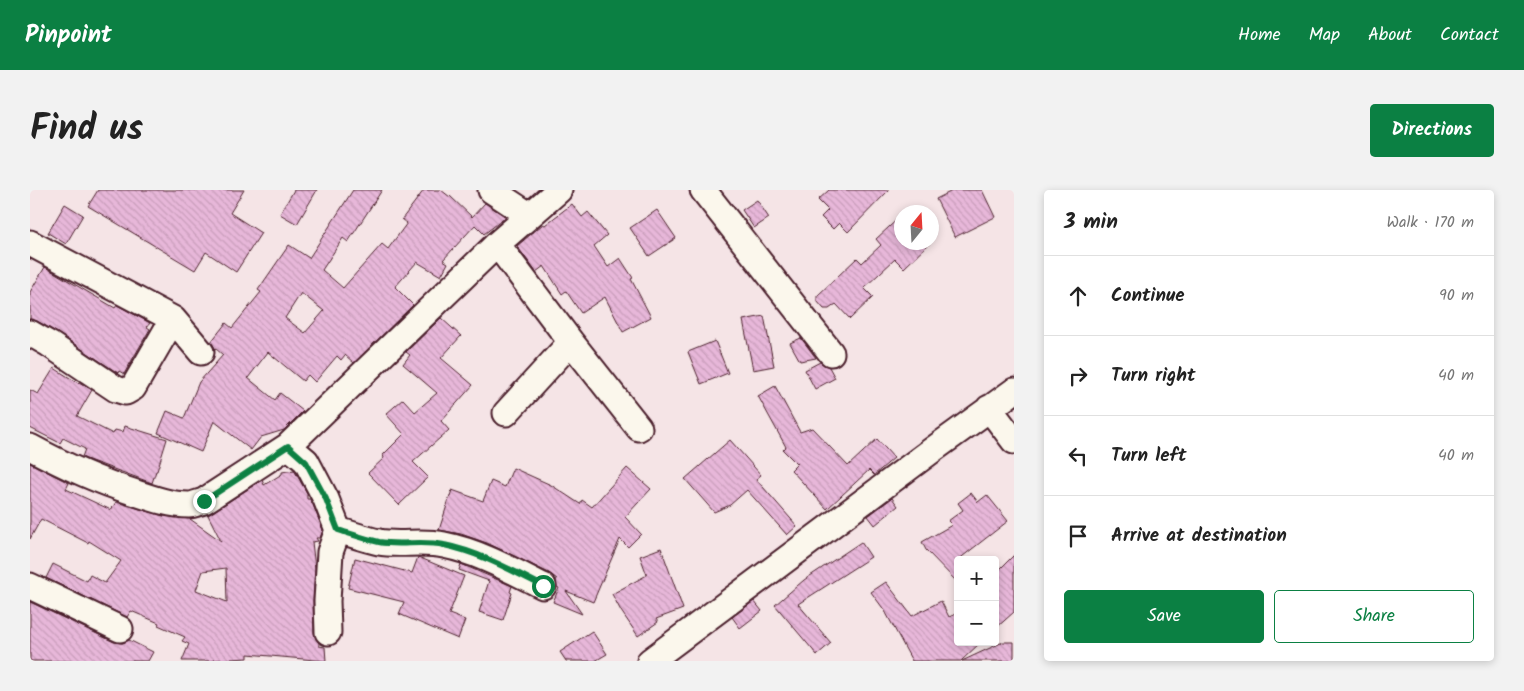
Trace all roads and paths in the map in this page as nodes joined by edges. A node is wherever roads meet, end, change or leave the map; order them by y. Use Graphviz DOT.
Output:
graph roads {
  1 [pos="491,190"];
  2 [pos="559,190"];
  3 [pos="702,190"];
  4 [pos="529,215"];
  5 [pos="30,243"];
  6 [pos="497,244"];
  7 [pos="173,319"];
  8 [pos="30,334"];
  9 [pos="571,342"];
  10 [pos="201,352"];
  11 [pos="831,353"];
  12 [pos="1007,399"];
  13 [pos="506,413"];
  14 [pos="640,428"];
  15 [pos="1014,441"];
  16 [pos="288,446"];
  17 [pos="30,447"];
  18 [pos="338,530"];
  19 [pos="30,586"];
  20 [pos="543,586"];
  21 [pos="120,629"];
  22 [pos="328,632"];
  23 [pos="650,661"];
  1 -- 4 [label="street"];
  2 -- 4 [label="street"];
  3 -- 11 [label="street"];
  4 -- 6 [label="street"];
  5 -- 7 [label="street"];
  6 -- 9 [label="street"];
  6 -- 16 [label="street"];
  7 -- 8 [label="street"];
  7 -- 10 [label="street"];
  9 -- 13 [label="street"];
  9 -- 14 [label="street"];
  12 -- 15 [label="street"];
  12 -- 23 [label="street"];
  16 -- 17 [label="street"];
  16 -- 18 [label="street"];
  18 -- 20 [label="street"];
  18 -- 22 [label="street"];
  19 -- 21 [label="street"];
}
